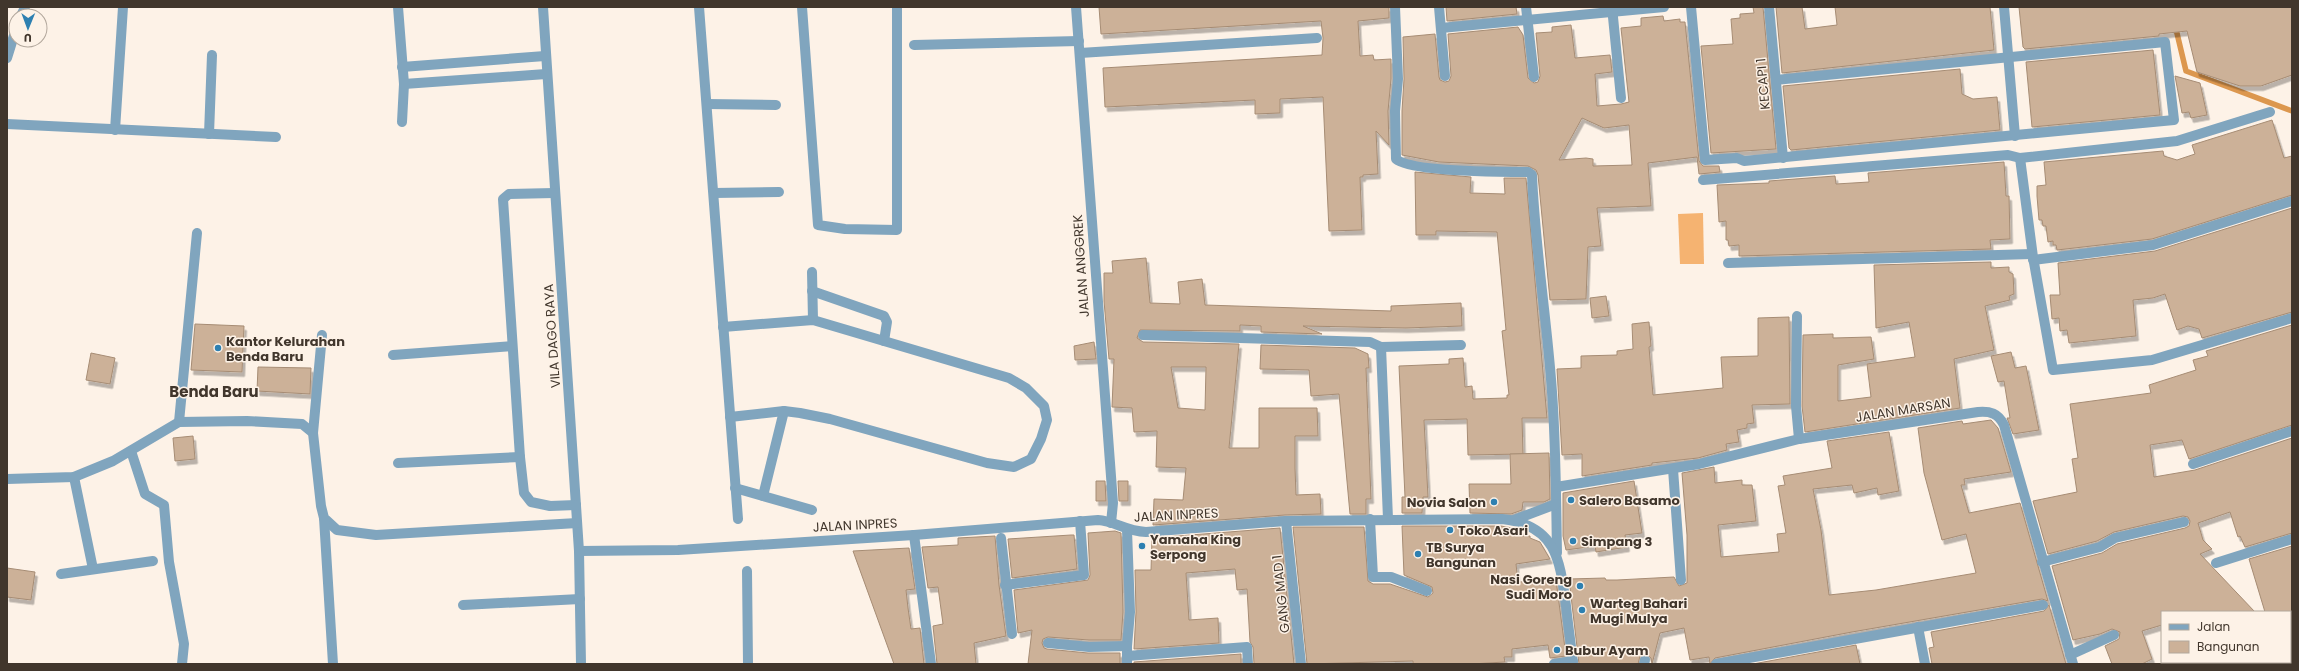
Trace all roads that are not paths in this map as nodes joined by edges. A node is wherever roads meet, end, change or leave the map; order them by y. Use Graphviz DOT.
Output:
graph roads {
  1 [pos="122,7"];
  2 [pos="398,7"];
  3 [pos="543,7"];
  4 [pos="699,7"];
  5 [pos="802,7"];
  6 [pos="897,7"];
  7 [pos="1076,7"];
  8 [pos="1395,7"];
  9 [pos="1439,7"];
  10 [pos="1526,7"];
  11 [pos="1664,7"];
  12 [pos="1691,7"];
  13 [pos="1769,7"];
  14 [pos="2004,7"];
  15 [pos="1613,9"];
  16 [pos="1528,20"];
  17 [pos="1441,28"];
  18 [pos="1317,38"];
  19 [pos="1079,41"];
  20 [pos="914,45"];
  21 [pos="10,48"];
  22 [pos="1080,53"];
  23 [pos="212,55"];
  24 [pos="545,56"];
  25 [pos="2008,57"];
  26 [pos="7,58"];
  27 [pos="402,67"];
  28 [pos="546,74"];
  29 [pos="1445,76"];
  30 [pos="1534,77"];
  31 [pos="1776,80"];
  32 [pos="404,84"];
  33 [pos="1621,98"];
  34 [pos="707,104"];
  35 [pos="776,105"];
  36 [pos="2270,112"];
  37 [pos="402,122"];
  38 [pos="7,124"];
  39 [pos="116,130"];
  40 [pos="209,134"];
  41 [pos="2015,136"];
  42 [pos="276,137"];
  43 [pos="1783,158"];
  44 [pos="2020,158"];
  45 [pos="1703,180"];
  46 [pos="779,192"];
  47 [pos="554,193"];
  48 [pos="714,193"];
  49 [pos="2292,201"];
  50 [pos="197,233"];
  51 [pos="2033,257"];
  52 [pos="1728,263"];
  53 [pos="812,272"];
  54 [pos="812,291"];
  55 [pos="1797,316"];
  56 [pos="2292,318"];
  57 [pos="813,320"];
  58 [pos="723,327"];
  59 [pos="322,335"];
  60 [pos="1143,335"];
  61 [pos="884,341"];
  62 [pos="512,346"];
  63 [pos="1461,346"];
  64 [pos="1381,347"];
  65 [pos="393,355"];
  66 [pos="784,411"];
  67 [pos="730,417"];
  68 [pos="179,422"];
  69 [pos="2292,431"];
  70 [pos="313,433"];
  71 [pos="1799,439"];
  72 [pos="130,452"];
  73 [pos="520,457"];
  74 [pos="398,463"];
  75 [pos="2193,464"];
  76 [pos="1673,468"];
  77 [pos="74,477"];
  78 [pos="7,479"];
  79 [pos="735,488"];
  80 [pos="1556,488"];
  81 [pos="763,496"];
  82 [pos="1556,504"];
  83 [pos="576,505"];
  84 [pos="812,510"];
  85 [pos="324,518"];
  86 [pos="738,519"];
  87 [pos="1370,519"];
  88 [pos="1388,519"];
  89 [pos="1514,520"];
  90 [pos="1080,521"];
  91 [pos="1286,521"];
  92 [pos="2184,522"];
  93 [pos="577,523"];
  94 [pos="1112,523"];
  95 [pos="1127,530"];
  96 [pos="914,535"];
  97 [pos="1001,538"];
  98 [pos="2292,539"];
  99 [pos="579,551"];
  100 [pos="1557,554"];
  101 [pos="153,561"];
  102 [pos="2042,562"];
  103 [pos="2216,563"];
  104 [pos="93,569"];
  105 [pos="746,571"];
  106 [pos="60,574"];
  107 [pos="1681,580"];
  108 [pos="1006,585"];
  109 [pos="1427,591"];
  110 [pos="580,599"];
  111 [pos="463,605"];
  112 [pos="2043,605"];
  113 [pos="1918,627"];
  114 [pos="1012,634"];
  115 [pos="2114,635"];
  116 [pos="1048,643"];
  117 [pos="1127,655"];
  118 [pos="2071,659"];
  119 [pos="1573,663"];
  120 [pos="1731,663"];
  121 [pos="182,664"];
  122 [pos="334,664"];
  123 [pos="581,664"];
  124 [pos="748,664"];
  125 [pos="931,664"];
  126 [pos="1248,664"];
  127 [pos="1301,664"];
  128 [pos="1554,664"];
  129 [pos="1716,664"];
  130 [pos="1925,664"];
  1 -- 39 [label="street"];
  2 -- 27 [label="street"];
  3 -- 24 [label="street, VILA DAGO RAYA"];
  4 -- 34 [label="street"];
  5 -- 6 [label="street"];
  7 -- 19 [label="street, JALAN ANGGREK"];
  8 -- 80 [label="street"];
  9 -- 17 [label="street"];
  10 -- 16 [label="street"];
  11 -- 15 [label="street"];
  12 -- 43 [label="street"];
  13 -- 31 [label="street, KECAPI 1"];
  14 -- 25 [label="street"];
  15 -- 16 [label="street"];
  15 -- 33 [label="street"];
  16 -- 17 [label="street"];
  16 -- 30 [label="street"];
  17 -- 29 [label="street"];
  18 -- 22 [label="street"];
  19 -- 20 [label="street"];
  19 -- 22 [label="street, JALAN ANGGREK"];
  21 -- 26 [label="street"];
  22 -- 94 [label="street, JALAN ANGGREK"];
  23 -- 40 [label="street"];
  24 -- 27 [label="street"];
  24 -- 28 [label="street, VILA DAGO RAYA"];
  25 -- 31 [label="street"];
  25 -- 41 [label="street"];
  25 -- 41 [label="street"];
  27 -- 32 [label="street"];
  28 -- 32 [label="street"];
  28 -- 47 [label="street, VILA DAGO RAYA"];
  31 -- 43 [label="street, KECAPI 1"];
  32 -- 37 [label="street"];
  34 -- 35 [label="street"];
  34 -- 48 [label="street"];
  36 -- 44 [label="street"];
  38 -- 39 [label="street"];
  39 -- 40 [label="street"];
  40 -- 42 [label="street"];
  41 -- 43 [label="street"];
  44 -- 45 [label="street"];
  44 -- 51 [label="street"];
  46 -- 48 [label="street"];
  47 -- 62 [label="street"];
  47 -- 83 [label="street, VILA DAGO RAYA"];
  48 -- 58 [label="street"];
  49 -- 51 [label="street"];
  50 -- 68 [label="street"];
  51 -- 52 [label="street"];
  51 -- 56 [label="street"];
  53 -- 54 [label="street"];
  54 -- 57 [label="street"];
  54 -- 61 [label="street"];
  55 -- 71 [label="street"];
  57 -- 58 [label="street"];
  57 -- 61 [label="street"];
  58 -- 67 [label="street"];
  59 -- 70 [label="street"];
  60 -- 64 [label="street"];
  61 -- 66 [label="street"];
  62 -- 65 [label="street"];
  62 -- 73 [label="street"];
  63 -- 64 [label="street"];
  64 -- 88 [label="street"];
  66 -- 67 [label="street"];
  66 -- 81 [label="street"];
  67 -- 79 [label="street"];
  68 -- 70 [label="street"];
  68 -- 72 [label="street"];
  69 -- 75 [label="street"];
  70 -- 85 [label="street"];
  71 -- 76 [label="street, JALAN MARSAN"];
  71 -- 102 [label="street, JALAN MARSAN"];
  72 -- 77 [label="street"];
  72 -- 121 [label="street"];
  73 -- 74 [label="street"];
  73 -- 83 [label="street"];
  76 -- 80 [label="street, JALAN MARSAN"];
  76 -- 107 [label="street"];
  77 -- 78 [label="street"];
  77 -- 104 [label="street"];
  79 -- 81 [label="street"];
  79 -- 86 [label="street"];
  80 -- 82 [label="street"];
  81 -- 84 [label="street"];
  82 -- 89 [label="street"];
  82 -- 100 [label="street"];
  83 -- 93 [label="street, VILA DAGO RAYA"];
  85 -- 93 [label="street"];
  85 -- 122 [label="street"];
  87 -- 88 [label="street, JALAN INPRES"];
  87 -- 91 [label="street, JALAN INPRES"];
  87 -- 109 [label="street"];
  88 -- 89 [label="street, JALAN INPRES"];
  89 -- 100 [label="street, JALAN INPRES"];
  90 -- 94 [label="street, JALAN INPRES"];
  90 -- 96 [label="street, JALAN INPRES"];
  90 -- 108 [label="street"];
  91 -- 95 [label="street, JALAN INPRES"];
  91 -- 127 [label="street, GANG MAD 1"];
  92 -- 102 [label="street"];
  93 -- 99 [label="street, VILA DAGO RAYA"];
  94 -- 95 [label="street, JALAN INPRES"];
  95 -- 117 [label="street"];
  96 -- 99 [label="street, JALAN INPRES"];
  96 -- 125 [label="street"];
  97 -- 108 [label="street"];
  98 -- 103 [label="street"];
  99 -- 110 [label="street, VILA DAGO RAYA"];
  100 -- 119 [label="street, JALAN INPRES"];
  101 -- 104 [label="street"];
  102 -- 118 [label="street, JALAN MARSAN"];
  104 -- 106 [label="street"];
  105 -- 124 [label="street"];
  108 -- 114 [label="street"];
  110 -- 111 [label="street"];
  110 -- 123 [label="street, VILA DAGO RAYA"];
  112 -- 113 [label="street"];
  113 -- 120 [label="street"];
  113 -- 130 [label="street"];
  115 -- 118 [label="street"];
  116 -- 117 [label="street"];
  117 -- 126 [label="street"];
  119 -- 128 [label="street"];
  120 -- 129 [label="street"];
}
